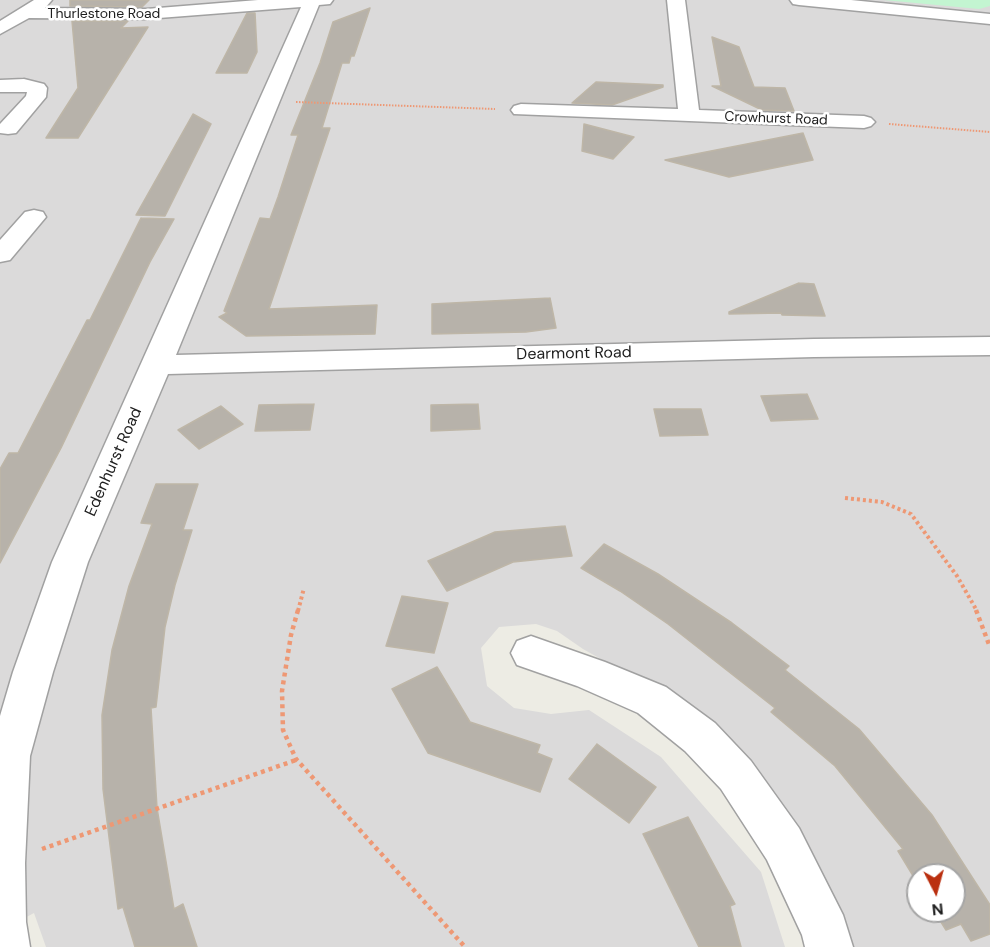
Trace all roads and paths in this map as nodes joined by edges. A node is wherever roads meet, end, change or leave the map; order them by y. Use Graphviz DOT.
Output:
graph roads {
  1 [pos="46,0"];
  2 [pos="313,0"];
  3 [pos="324,0"];
  4 [pos="676,0"];
  5 [pos="808,0"];
  6 [pos="27,14"];
  7 [pos="990,19"];
  8 [pos="0,29"];
  9 [pos="0,86"];
  10 [pos="271,101"];
  11 [pos="521,110"];
  12 [pos="689,116"];
  13 [pos="864,122"];
  14 [pos="8,128"];
  15 [pos="990,132"];
  16 [pos="990,346"];
  17 [pos="157,365"];
  18 [pos="845,498"];
  19 [pos="303,588"];
  20 [pos="990,647"];
  21 [pos="531,653"];
  22 [pos="296,759"];
  23 [pos="2,863"];
  24 [pos="6,947"];
  25 [pos="465,947"];
  26 [pos="829,947"];
  1 -- 6 [label="street"];
  2 -- 3 [label="street, Thurlestone Road"];
  2 -- 6 [label="street, Thurlestone Road"];
  2 -- 10 [label="street, Edenhurst Road"];
  4 -- 12 [label="street"];
  5 -- 7 [label="street"];
  6 -- 8 [label="street"];
  9 -- 14 [label="street"];
  10 -- 11 [label="path"];
  10 -- 17 [label="street, Edenhurst Road"];
  11 -- 12 [label="street, Crowhurst Road"];
  12 -- 13 [label="street, Crowhurst Road"];
  13 -- 15 [label="path"];
  16 -- 17 [label="street, Dearmont Road"];
  17 -- 23 [label="street, Edenhurst Road"];
  18 -- 20 [label="path"];
  19 -- 22 [label="path"];
  21 -- 26 [label="street"];
  22 -- 23 [label="path"];
  22 -- 25 [label="path"];
  23 -- 24 [label="street, Edenhurst Road"];
}
